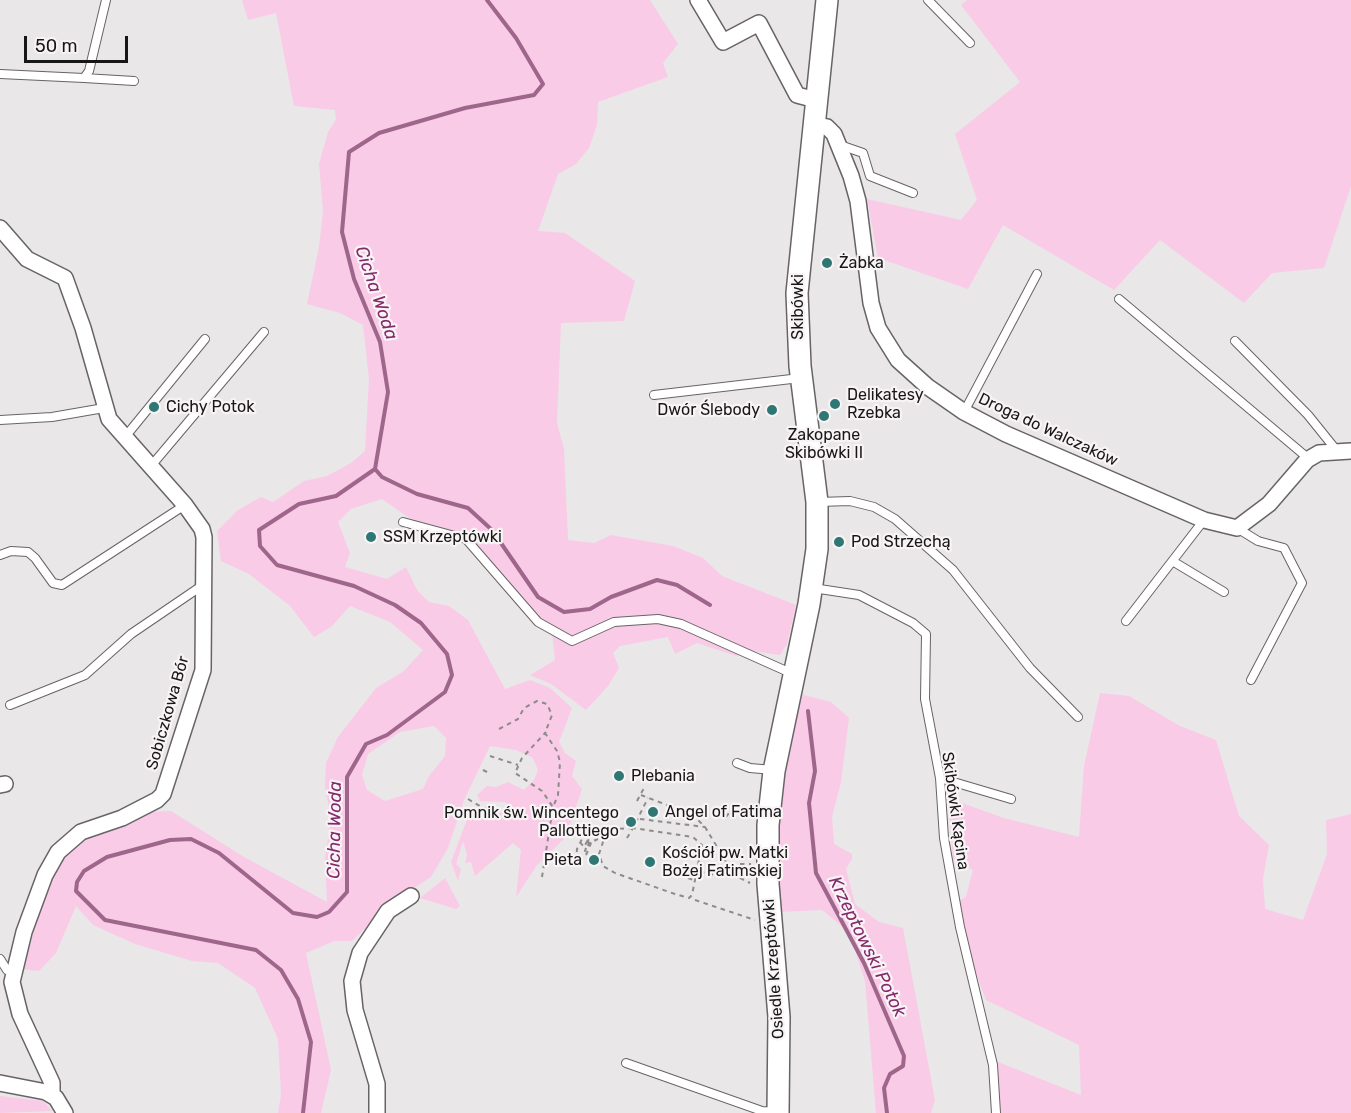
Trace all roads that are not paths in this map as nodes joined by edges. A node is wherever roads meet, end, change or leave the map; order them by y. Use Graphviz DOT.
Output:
graph roads {
  1 [pos="106,0"];
  2 [pos="698,0"];
  3 [pos="827,0"];
  4 [pos="928,0"];
  5 [pos="970,43"];
  6 [pos="0,74"];
  7 [pos="84,78"];
  8 [pos="134,81"];
  9 [pos="816,100"];
  10 [pos="813,124"];
  11 [pos="840,145"];
  12 [pos="914,193"];
  13 [pos="0,228"];
  14 [pos="1037,274"];
  15 [pos="1119,299"];
  16 [pos="264,332"];
  17 [pos="205,339"];
  18 [pos="1235,340"];
  19 [pos="802,378"];
  20 [pos="654,394"];
  21 [pos="105,408"];
  22 [pos="964,412"];
  23 [pos="0,420"];
  24 [pos="125,437"];
  25 [pos="1344,451"];
  26 [pos="1310,459"];
  27 [pos="151,466"];
  28 [pos="817,502"];
  29 [pos="185,505"];
  30 [pos="1204,520"];
  31 [pos="403,522"];
  32 [pos="1237,528"];
  33 [pos="0,555"];
  34 [pos="1174,562"];
  35 [pos="203,584"];
  36 [pos="812,588"];
  37 [pos="1224,592"];
  38 [pos="807,613"];
  39 [pos="1126,621"];
  40 [pos="795,675"];
  41 [pos="1251,680"];
  42 [pos="10,705"];
  43 [pos="1078,717"];
  44 [pos="737,763"];
  45 [pos="774,771"];
  46 [pos="940,778"];
  47 [pos="1011,799"];
  48 [pos="411,896"];
  49 [pos="0,959"];
  50 [pos="13,970"];
  51 [pos="626,1063"];
  52 [pos="0,1083"];
  53 [pos="52,1095"];
  54 [pos="778,1112"];
  55 [pos="65,1113"];
  56 [pos="377,1113"];
  57 [pos="996,1113"];
  1 -- 7 [label="lane"];
  2 -- 9 [label="street"];
  3 -- 9 [label="main road, Skibówki"];
  4 -- 5 [label="lane"];
  6 -- 7 [label="lane"];
  7 -- 8 [label="lane"];
  9 -- 10 [label="main road, Skibówki"];
  10 -- 11 [label="street, Droga do Walczaków"];
  10 -- 19 [label="main road, Skibówki"];
  11 -- 12 [label="lane"];
  11 -- 22 [label="street, Droga do Walczaków"];
  13 -- 21 [label="street, Sobiczkowa Bór"];
  14 -- 22 [label="lane"];
  15 -- 26 [label="lane"];
  16 -- 27 [label="lane"];
  17 -- 24 [label="lane"];
  18 -- 25 [label="lane"];
  19 -- 20 [label="lane"];
  19 -- 28 [label="main road, Skibówki"];
  21 -- 23 [label="lane"];
  21 -- 24 [label="street, Sobiczkowa Bór"];
  22 -- 30 [label="street, Droga do Walczaków"];
  24 -- 27 [label="street, Sobiczkowa Bór"];
  25 -- 26 [label="street"];
  26 -- 32 [label="street"];
  27 -- 29 [label="street, Sobiczkowa Bór"];
  28 -- 36 [label="main road, Skibówki"];
  28 -- 43 [label="lane"];
  29 -- 33 [label="lane"];
  29 -- 35 [label="street, Sobiczkowa Bór"];
  30 -- 32 [label="street, Droga do Walczaków"];
  30 -- 34 [label="lane"];
  31 -- 40 [label="lane"];
  32 -- 41 [label="lane"];
  34 -- 37 [label="lane"];
  34 -- 39 [label="lane"];
  35 -- 42 [label="lane"];
  35 -- 50 [label="street, Sobiczkowa Bór"];
  36 -- 38 [label="main road, Skibówki"];
  36 -- 46 [label="lane, Skibówki Kącina"];
  38 -- 40 [label="main road, Osiedle Krzeptówki"];
  40 -- 45 [label="main road, Osiedle Krzeptówki"];
  44 -- 45 [label="lane"];
  45 -- 54 [label="main road, Osiedle Krzeptówki"];
  46 -- 47 [label="lane"];
  46 -- 57 [label="lane, Skibówki Kącina"];
  48 -- 56 [label="street"];
  49 -- 50 [label="lane"];
  50 -- 53 [label="street, Sobiczkowa Bór"];
  51 -- 54 [label="lane, Osiedle Krzeptówki"];
  52 -- 53 [label="street"];
  53 -- 55 [label="street"];
}
